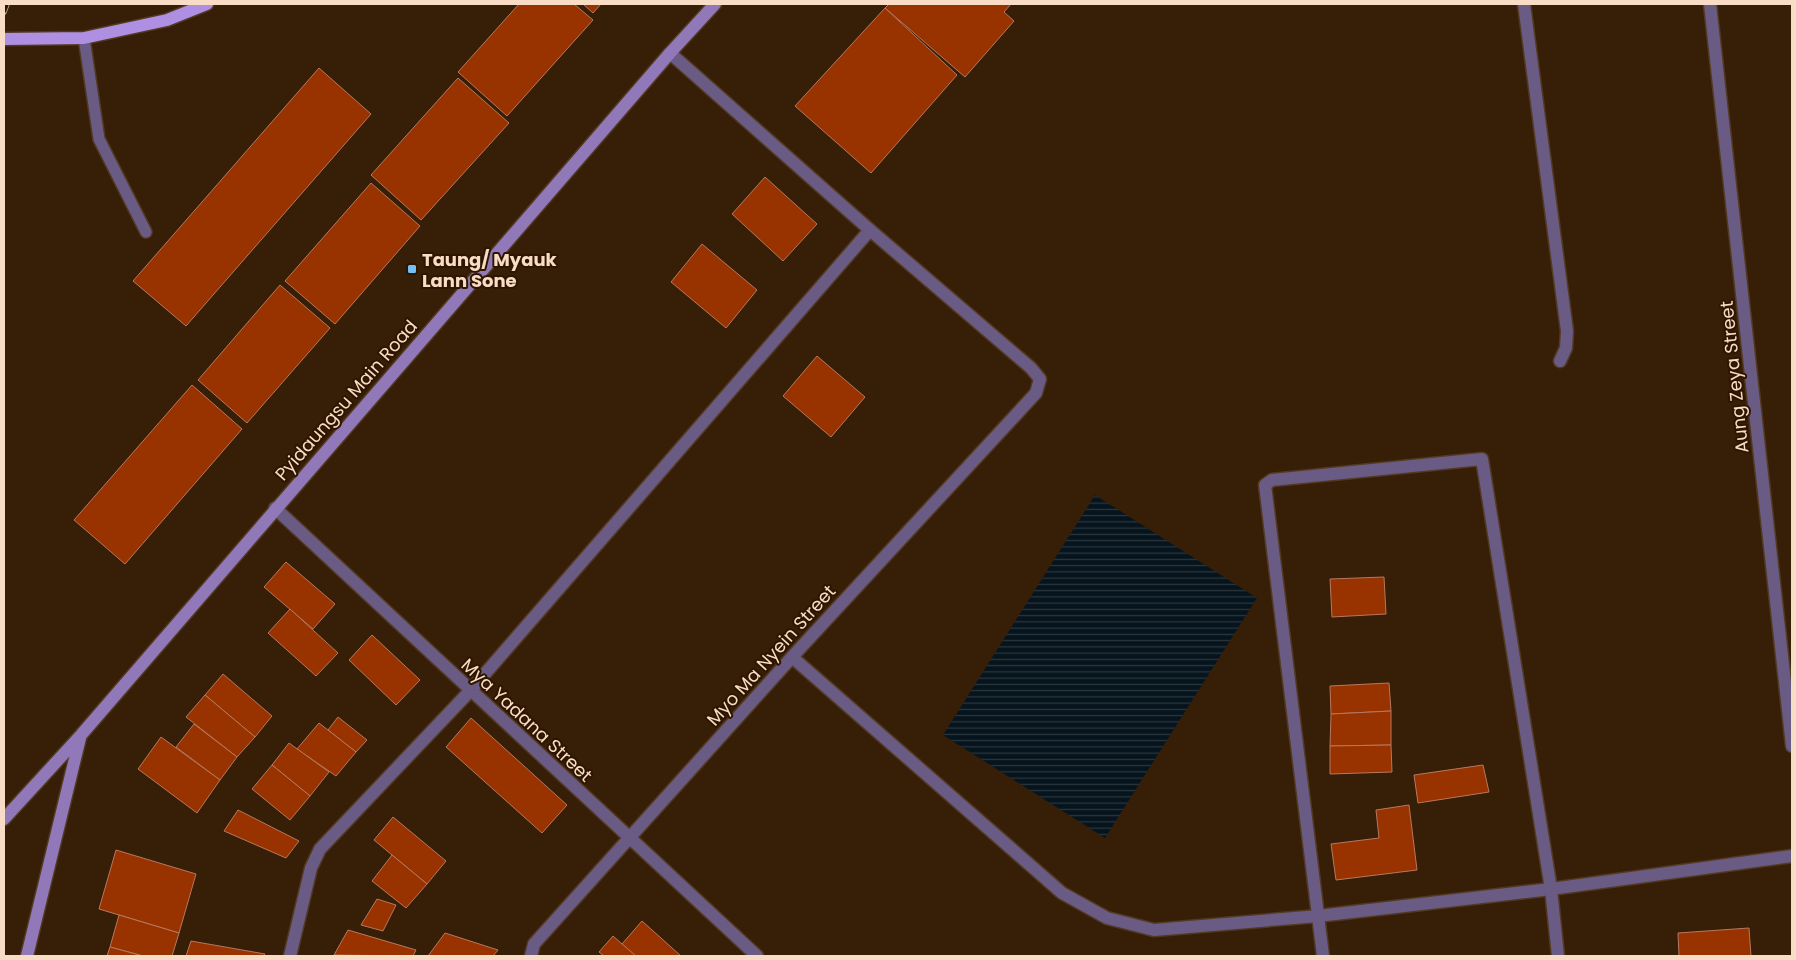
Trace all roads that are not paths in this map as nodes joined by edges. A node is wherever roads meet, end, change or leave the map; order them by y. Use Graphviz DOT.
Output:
graph roads {
  1 [pos="207,4"];
  2 [pos="716,4"];
  3 [pos="1524,4"];
  4 [pos="1710,4"];
  5 [pos="84,38"];
  6 [pos="4,39"];
  7 [pos="670,53"];
  8 [pos="870,230"];
  9 [pos="146,232"];
  10 [pos="1560,361"];
  11 [pos="275,508"];
  12 [pos="792,657"];
  13 [pos="470,691"];
  14 [pos="81,735"];
  15 [pos="1792,745"];
  16 [pos="4,819"];
  17 [pos="630,839"];
  18 [pos="1792,856"];
  19 [pos="1551,889"];
  20 [pos="1318,916"];
  21 [pos="27,956"];
  22 [pos="290,956"];
  23 [pos="531,956"];
  24 [pos="757,956"];
  25 [pos="1323,956"];
  26 [pos="1558,956"];
  1 -- 5 [label="main road"];
  2 -- 7 [label="main road, Pyidaungsu Main Road"];
  3 -- 10 [label="street"];
  4 -- 15 [label="street, Aung Zeya Street"];
  5 -- 6 [label="main road"];
  5 -- 9 [label="lane"];
  7 -- 8 [label="street"];
  7 -- 11 [label="main road, Pyidaungsu Main Road"];
  8 -- 12 [label="street, Myo Ma Nyein Street"];
  8 -- 13 [label="street"];
  11 -- 13 [label="street, Mya Yadana Street"];
  11 -- 14 [label="main road, Pyidaungsu Main Road"];
  12 -- 17 [label="street, Myo Ma Nyein Street"];
  12 -- 20 [label="street"];
  13 -- 17 [label="street, Mya Yadana Street"];
  13 -- 22 [label="street"];
  14 -- 16 [label="main road, Pyidaungsu Main Road"];
  14 -- 21 [label="main road"];
  17 -- 23 [label="street, Myo Ma Nyein Street"];
  17 -- 24 [label="street, Mya Yadana Street"];
  18 -- 19 [label="street"];
  19 -- 20 [label="street"];
  19 -- 20 [label="street"];
  19 -- 26 [label="street"];
  20 -- 25 [label="street"];
}
